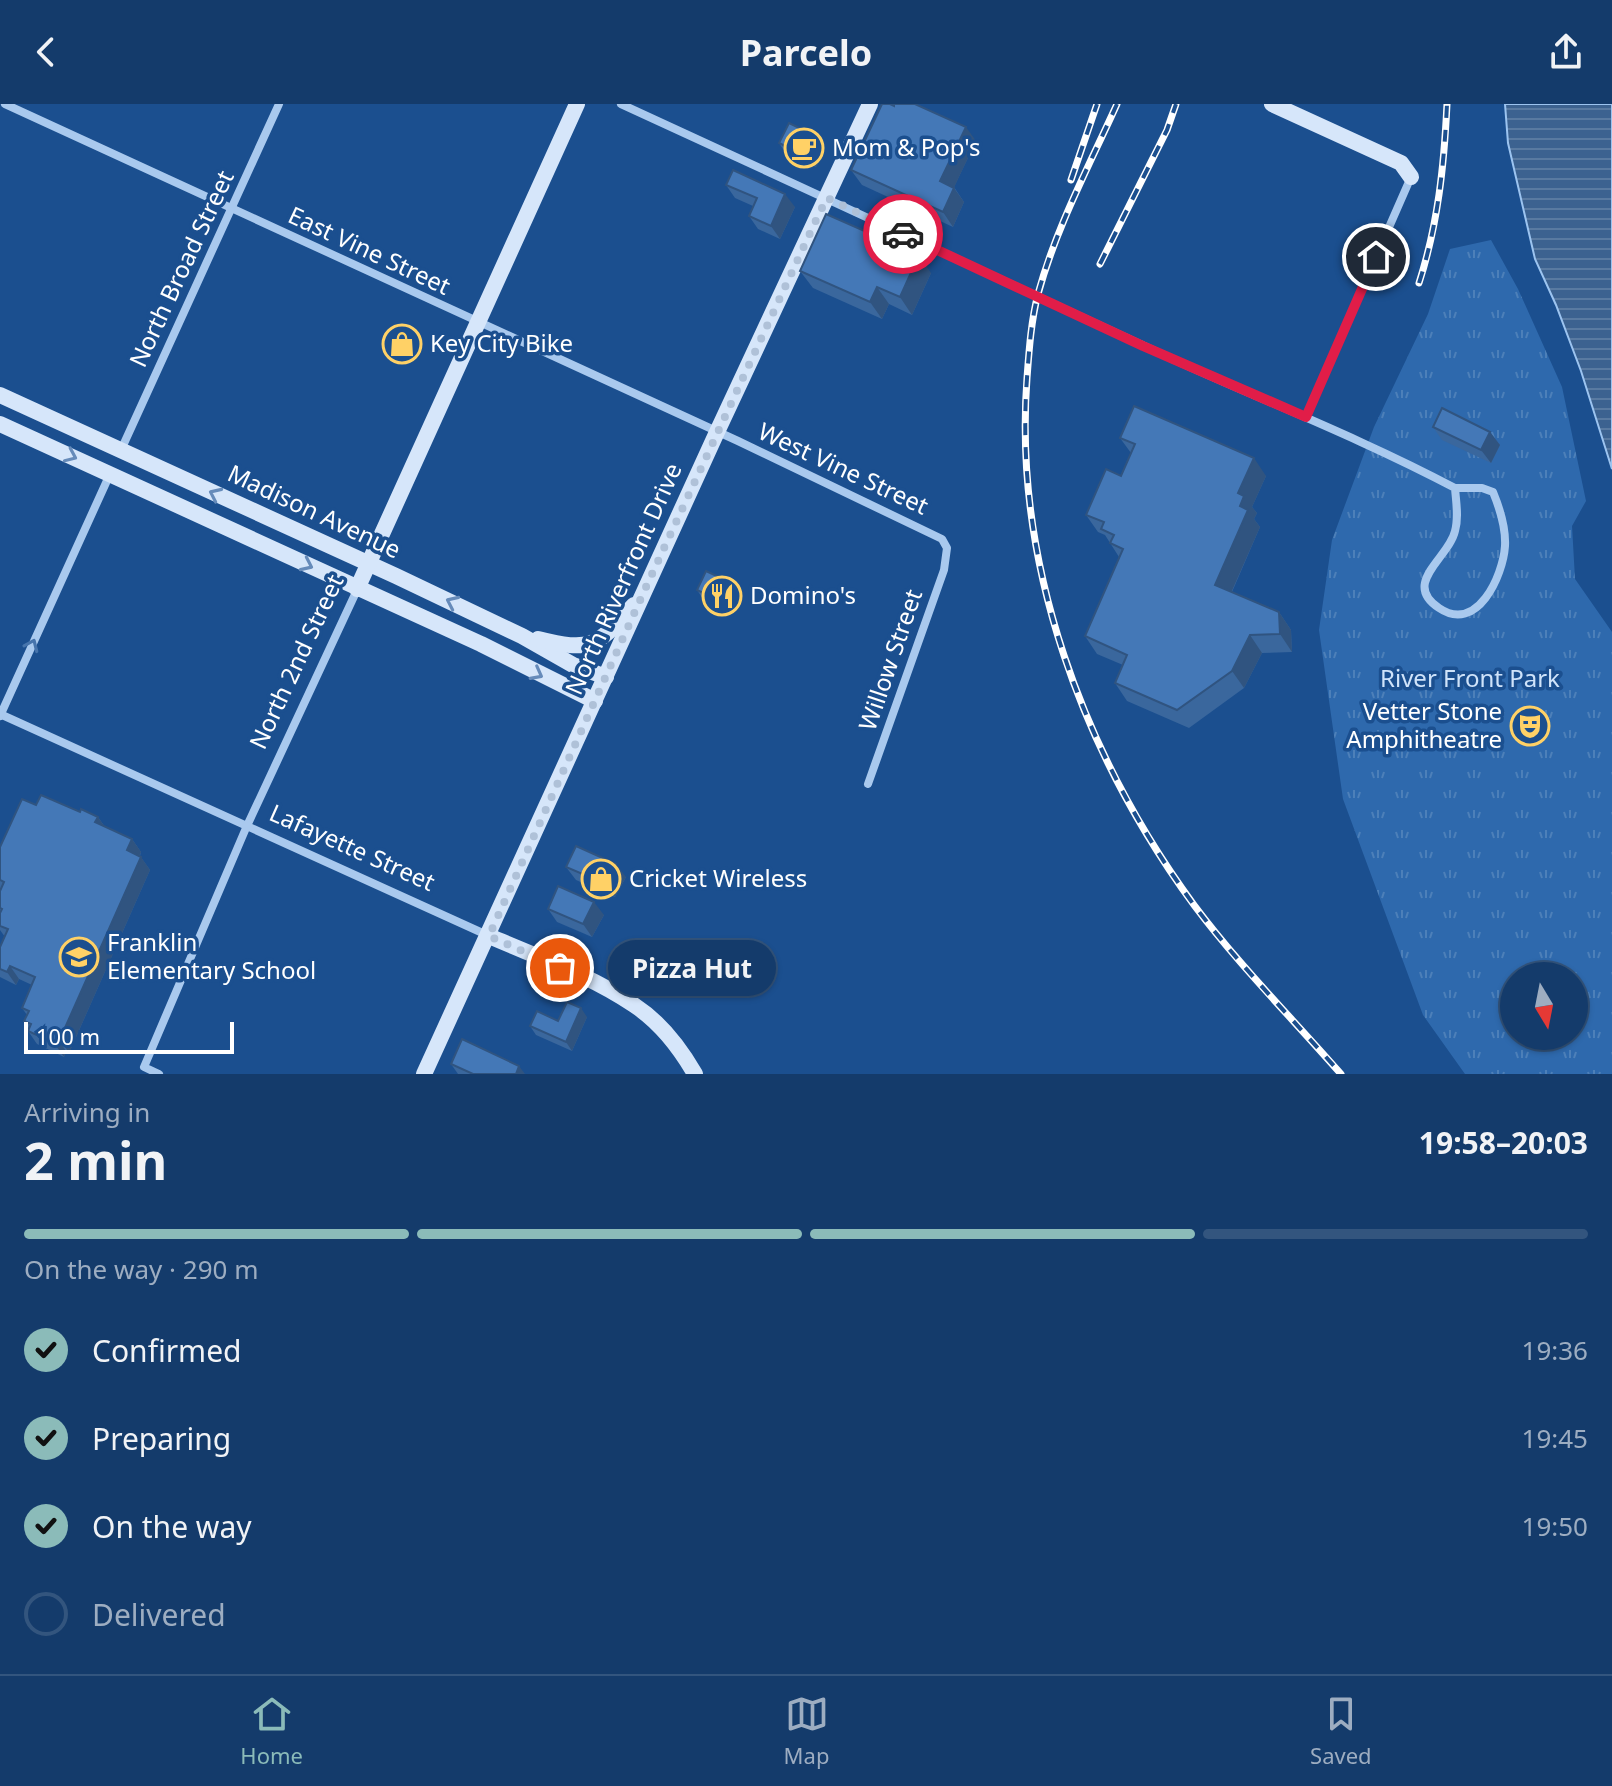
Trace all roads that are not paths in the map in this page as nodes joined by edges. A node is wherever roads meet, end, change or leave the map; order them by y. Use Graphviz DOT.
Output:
graph roads {
  1 [pos="5,104"];
  2 [pos="279,104"];
  3 [pos="577,104"];
  4 [pos="621,104"];
  5 [pos="870,104"];
  6 [pos="1272,104"];
  7 [pos="1411,177"];
  8 [pos="827,198"];
  9 [pos="231,209"];
  10 [pos="476,323"];
  11 [pos="0,395"];
  12 [pos="1306,417"];
  13 [pos="0,424"];
  14 [pos="717,432"];
  15 [pos="121,450"];
  16 [pos="110,474"];
  17 [pos="1455,488"];
  18 [pos="947,548"];
  19 [pos="369,564"];
  20 [pos="357,589"];
  21 [pos="643,595"];
  22 [pos="522,636"];
  23 [pos="606,677"];
  24 [pos="595,701"];
  25 [pos="0,715"];
  26 [pos="868,784"];
  27 [pos="246,828"];
  28 [pos="489,936"];
  29 [pos="159,1074"];
  30 [pos="424,1074"];
  31 [pos="695,1074"];
  1 -- 9 [label="street, East Vine Street"];
  2 -- 9 [label="street, North Broad Street"];
  3 -- 10 [label="main road, North 2nd Street"];
  4 -- 8 [label="street"];
  5 -- 8 [label="main road, North Riverfront Drive"];
  6 -- 7 [label="main road"];
  7 -- 12 [label="street"];
  8 -- 12 [label="street"];
  8 -- 14 [label="main road, North Riverfront Drive"];
  9 -- 10 [label="street, East Vine Street"];
  9 -- 15 [label="street, North Broad Street"];
  10 -- 14 [label="street, East Vine Street"];
  10 -- 19 [label="main road, North 2nd Street"];
  11 -- 15 [label="main road, Madison Avenue"];
  12 -- 17 [label="street"];
  13 -- 16 [label="main road, one-way"];
  14 -- 18 [label="street, West Vine Street"];
  14 -- 21 [label="main road, North Riverfront Drive"];
  19 -- 15 [label="main road, Madison Avenue, one-way"];
  16 -- 20 [label="main road, one-way"];
  25 -- 16 [label="street, one-way"];
  17 -- 17 [label="street"];
  18 -- 26 [label="street, Willow Street"];
  19 -- 20 [label="main road, North 2nd Street"];
  22 -- 19 [label="main road, Madison Avenue, one-way"];
  20 -- 24 [label="main road, one-way"];
  20 -- 27 [label="street, North 2nd Street"];
  21 -- 22 [label="main road"];
  21 -- 23 [label="main road, North Riverfront Drive"];
  22 -- 23 [label="main road, Madison Avenue"];
  23 -- 24 [label="main road, North Riverfront Drive"];
  24 -- 28 [label="main road, North Riverfront Drive"];
  25 -- 27 [label="street, Lafayette Street"];
  27 -- 28 [label="street, Lafayette Street"];
  27 -- 29 [label="street, North 2nd Street"];
  28 -- 30 [label="main road, North Riverfront Drive"];
  28 -- 31 [label="main road, Lafayette Street"];
}
